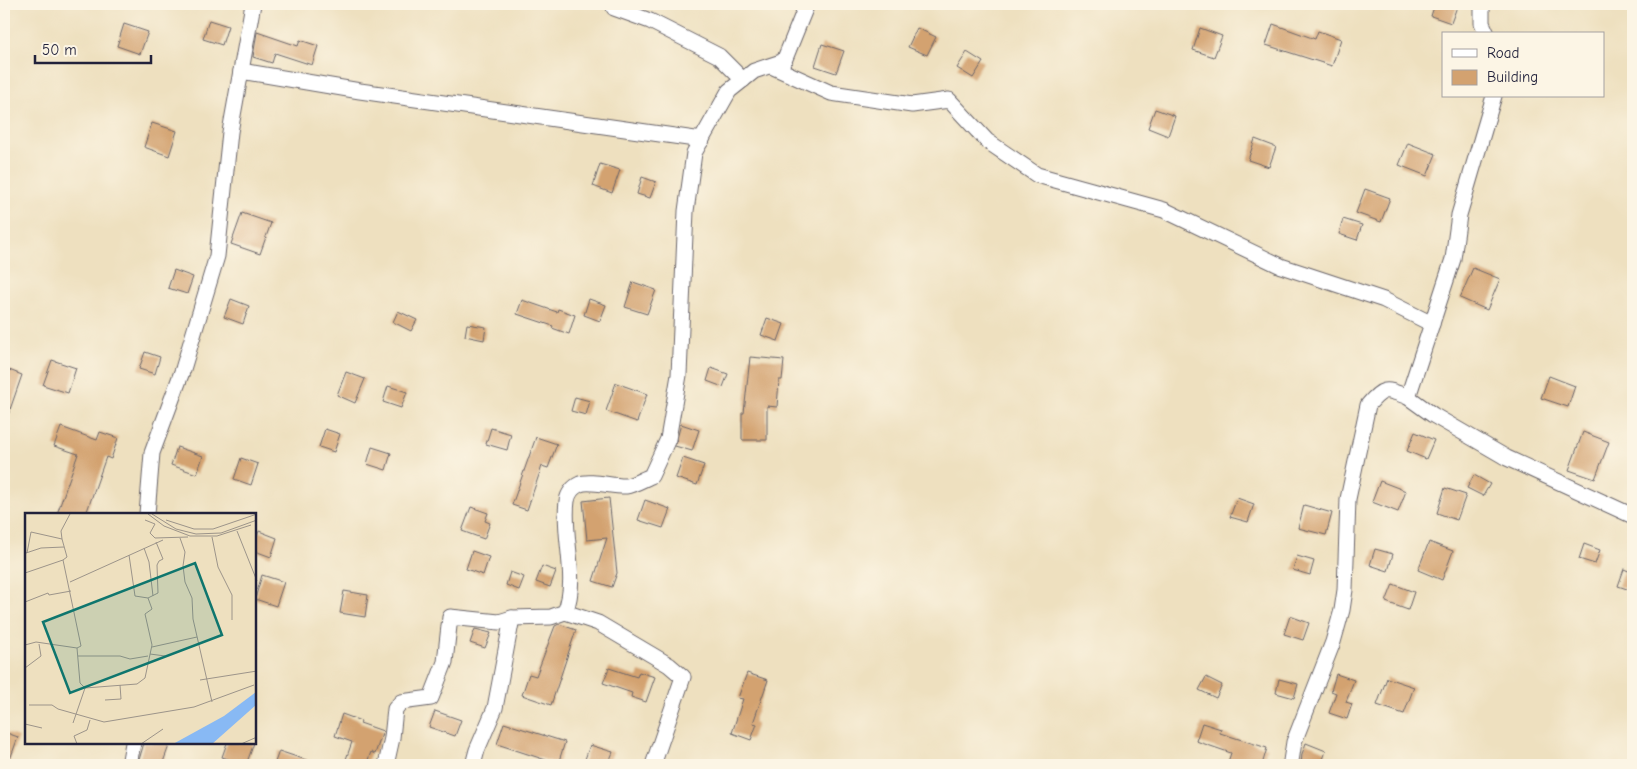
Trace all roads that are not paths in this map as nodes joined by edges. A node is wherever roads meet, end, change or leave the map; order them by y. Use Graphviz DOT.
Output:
graph roads {
  1 [pos="253,4"];
  2 [pos="807,4"];
  3 [pos="1482,4"];
  4 [pos="614,8"];
  5 [pos="1486,32"];
  6 [pos="771,66"];
  7 [pos="241,71"];
  8 [pos="743,80"];
  9 [pos="1493,98"];
  10 [pos="702,140"];
  11 [pos="1432,324"];
  12 [pos="1408,397"];
  13 [pos="148,513"];
  14 [pos="1633,516"];
  15 [pos="565,612"];
  16 [pos="512,618"];
  17 [pos="133,744"];
  18 [pos="129,765"];
  19 [pos="386,765"];
  20 [pos="473,765"];
  21 [pos="653,765"];
  22 [pos="1292,765"];
  1 -- 7 [label="street"];
  2 -- 6 [label="street"];
  3 -- 5 [label="street"];
  4 -- 8 [label="street"];
  6 -- 8 [label="street"];
  6 -- 11 [label="street"];
  7 -- 10 [label="street"];
  7 -- 13 [label="street"];
  8 -- 10 [label="street"];
  9 -- 11 [label="street"];
  10 -- 15 [label="street"];
  11 -- 12 [label="street"];
  12 -- 14 [label="street"];
  12 -- 22 [label="street"];
  15 -- 16 [label="street"];
  15 -- 21 [label="street"];
  16 -- 19 [label="street"];
  16 -- 20 [label="street"];
  17 -- 18 [label="street"];
}
